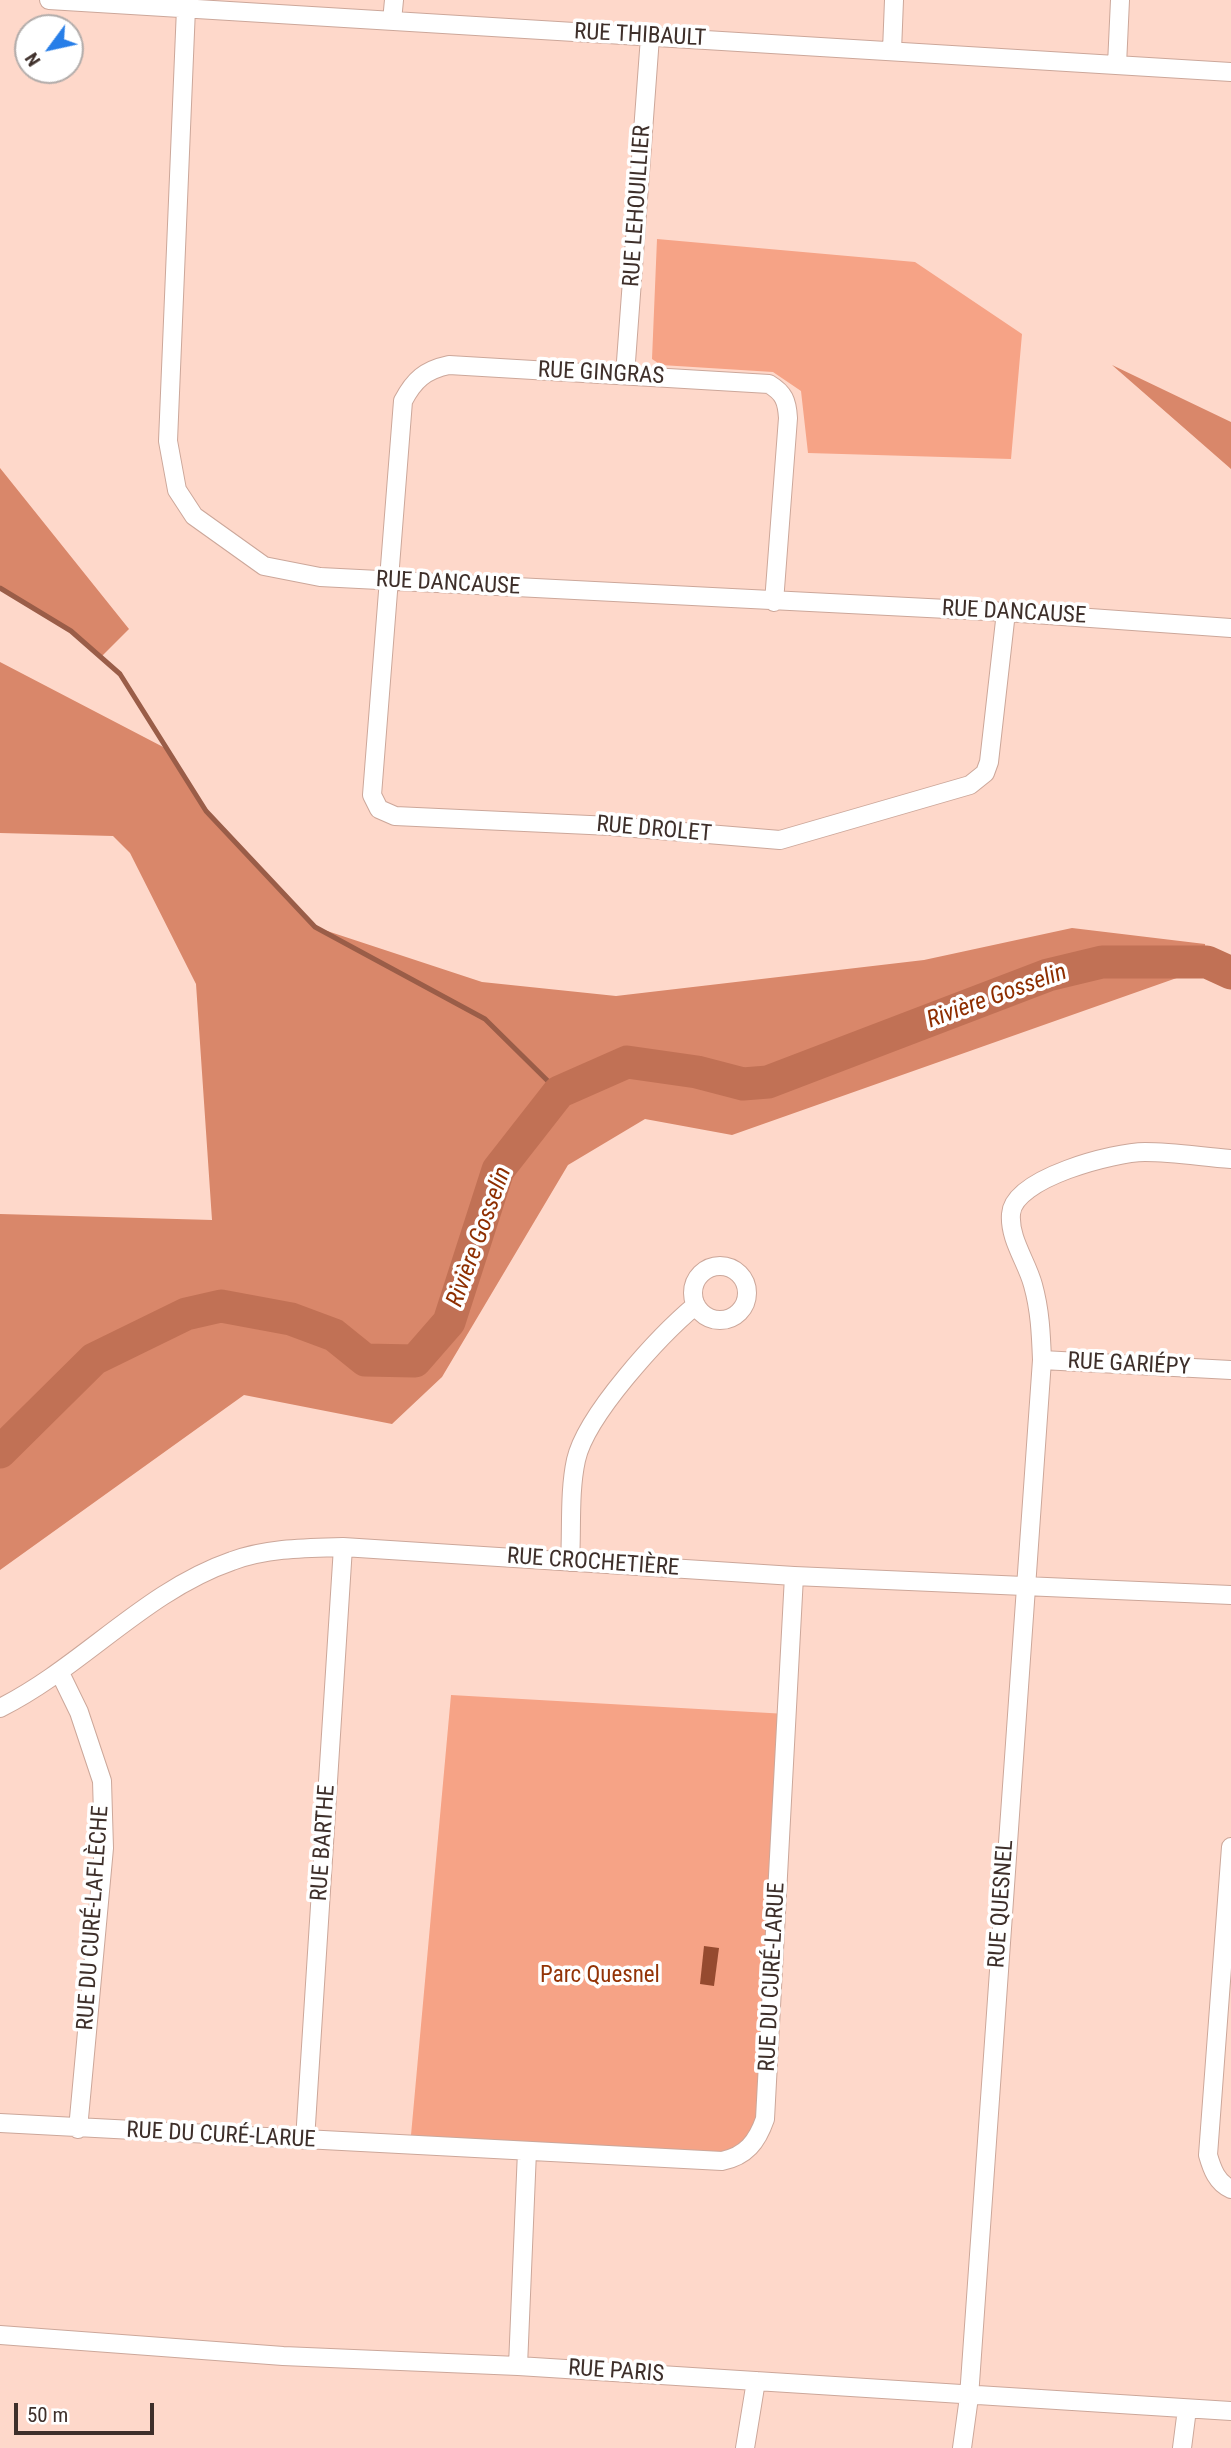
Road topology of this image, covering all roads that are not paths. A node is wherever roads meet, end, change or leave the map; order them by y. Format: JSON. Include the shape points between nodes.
{"nodes":[{"id":1,"x":49,"y":0,"type":"edge"},
{"id":2,"x":394,"y":0,"type":"edge"},
{"id":3,"x":894,"y":0,"type":"edge"},
{"id":4,"x":1120,"y":0,"type":"edge"},
{"id":5,"x":180,"y":5,"type":"edge"},
{"id":6,"x":392,"y":21,"type":"junction"},
{"id":7,"x":650,"y":37,"type":"junction"},
{"id":8,"x":892,"y":51,"type":"junction"},
{"id":9,"x":1117,"y":65,"type":"junction"},
{"id":10,"x":1231,"y":72,"type":"edge"},
{"id":11,"x":625,"y":374,"type":"junction"},
{"id":12,"x":388,"y":581,"type":"junction"},
{"id":13,"x":774,"y":602,"type":"junction"},
{"id":14,"x":1006,"y":612,"type":"junction"},
{"id":15,"x":1231,"y":628,"type":"edge"},
{"id":16,"x":1231,"y":1159,"type":"edge"},
{"id":17,"x":696,"y":1306,"type":"dead end"},
{"id":18,"x":1042,"y":1360,"type":"junction"},
{"id":19,"x":1231,"y":1370,"type":"edge"},
{"id":20,"x":343,"y":1547,"type":"junction"},
{"id":21,"x":570,"y":1562,"type":"junction"},
{"id":22,"x":794,"y":1576,"type":"junction"},
{"id":23,"x":1024,"y":1588,"type":"junction"},
{"id":24,"x":1231,"y":1595,"type":"edge"},
{"id":25,"x":60,"y":1673,"type":"junction"},
{"id":26,"x":0,"y":1708,"type":"edge"},
{"id":27,"x":1231,"y":1847,"type":"edge"},
{"id":28,"x":0,"y":2123,"type":"edge"},
{"id":29,"x":78,"y":2129,"type":"junction"},
{"id":30,"x":305,"y":2140,"type":"junction"},
{"id":31,"x":527,"y":2151,"type":"junction"},
{"id":32,"x":1231,"y":2189,"type":"edge"},
{"id":33,"x":0,"y":2335,"type":"edge"},
{"id":34,"x":518,"y":2366,"type":"junction"},
{"id":35,"x":756,"y":2381,"type":"junction"},
{"id":36,"x":969,"y":2397,"type":"junction"},
{"id":37,"x":1187,"y":2409,"type":"junction"},
{"id":38,"x":1231,"y":2411,"type":"edge"},
{"id":39,"x":745,"y":2448,"type":"edge"},
{"id":40,"x":962,"y":2448,"type":"edge"},
{"id":41,"x":1182,"y":2448,"type":"edge"}],
"edges":[{"from":1,"to":5,"type":"street","name":"RUE THIBAULT"},
{"from":2,"to":6,"type":"street"},
{"from":3,"to":8,"type":"street"},
{"from":4,"to":9,"type":"street"},
{"from":5,"to":6,"type":"street","name":"RUE THIBAULT"},
{"from":5,"to":12,"type":"street","name":"RUE DANCAUSE","via":[[168,441],[177,490],[194,516],[264,566],[320,577]]},
{"from":6,"to":7,"type":"street","name":"RUE THIBAULT"},
{"from":7,"to":8,"type":"street","name":"RUE THIBAULT"},
{"from":7,"to":11,"type":"street","name":"RUE LEHOUILLIER"},
{"from":8,"to":9,"type":"street","name":"RUE THIBAULT"},
{"from":9,"to":10,"type":"street","name":"RUE THIBAULT"},
{"from":11,"to":12,"type":"street","name":"RUE GINGRAS","via":[[449,365],[431,369],[413,383],[403,401]]},
{"from":11,"to":13,"type":"street","name":"RUE GINGRAS","via":[[769,384],[781,391],[788,418]]},
{"from":12,"to":13,"type":"street","name":"RUE DANCAUSE"},
{"from":12,"to":14,"type":"street","name":"RUE DROLET","via":[[372,794],[379,809],[395,816],[611,825],[780,840],[977,781],[989,762]]},
{"from":13,"to":14,"type":"street","name":"RUE DANCAUSE"},
{"from":14,"to":15,"type":"street","name":"RUE DANCAUSE"},
{"from":16,"to":18,"type":"street","name":"RUE GARIÉPY","via":[[1119,1154],[1037,1182],[1020,1195],[1011,1212],[1014,1237],[1041,1319]]},
{"from":17,"to":21,"type":"street","via":[[598,1412],[581,1442],[575,1462]]},
{"from":18,"to":19,"type":"street","name":"RUE GARIÉPY"},
{"from":18,"to":23,"type":"street","name":"RUE QUESNEL"},
{"from":20,"to":21,"type":"street","name":"RUE CROCHETIÈRE"},
{"from":20,"to":25,"type":"street","name":"RUE CROCHETIÈRE","via":[[269,1552],[233,1560],[154,1603]]},
{"from":20,"to":30,"type":"street","name":"RUE BARTHE"},
{"from":21,"to":22,"type":"street","name":"RUE CROCHETIÈRE"},
{"from":22,"to":23,"type":"street","name":"RUE CROCHETIÈRE"},
{"from":22,"to":31,"type":"street","name":"RUE DU CURÉ-LARUE","via":[[765,2119],[758,2139],[739,2157],[722,2161]]},
{"from":23,"to":24,"type":"street","name":"RUE CROCHETIÈRE"},
{"from":23,"to":36,"type":"street","name":"RUE QUESNEL"},
{"from":25,"to":26,"type":"street","name":"RUE CROCHETIÈRE"},
{"from":25,"to":29,"type":"street","name":"RUE DU CURÉ-LAFLÈCHE","via":[[79,1712],[102,1781],[104,1848]]},
{"from":27,"to":32,"type":"street","via":[[1208,2155],[1212,2169]]},
{"from":28,"to":29,"type":"street","name":"RUE DU CURÉ-LARUE"},
{"from":29,"to":30,"type":"street","name":"RUE DU CURÉ-LARUE"},
{"from":30,"to":31,"type":"street","name":"RUE DU CURÉ-LARUE"},
{"from":31,"to":34,"type":"street"},
{"from":33,"to":34,"type":"street","name":"RUE PARIS","via":[[283,2356]]},
{"from":34,"to":35,"type":"street","name":"RUE PARIS"},
{"from":35,"to":36,"type":"street","name":"RUE PARIS"},
{"from":35,"to":39,"type":"street"},
{"from":36,"to":37,"type":"street","name":"RUE PARIS"},
{"from":36,"to":40,"type":"street","name":"RUE QUESNEL"},
{"from":37,"to":38,"type":"street","name":"RUE PARIS"},
{"from":37,"to":41,"type":"street"}]}
